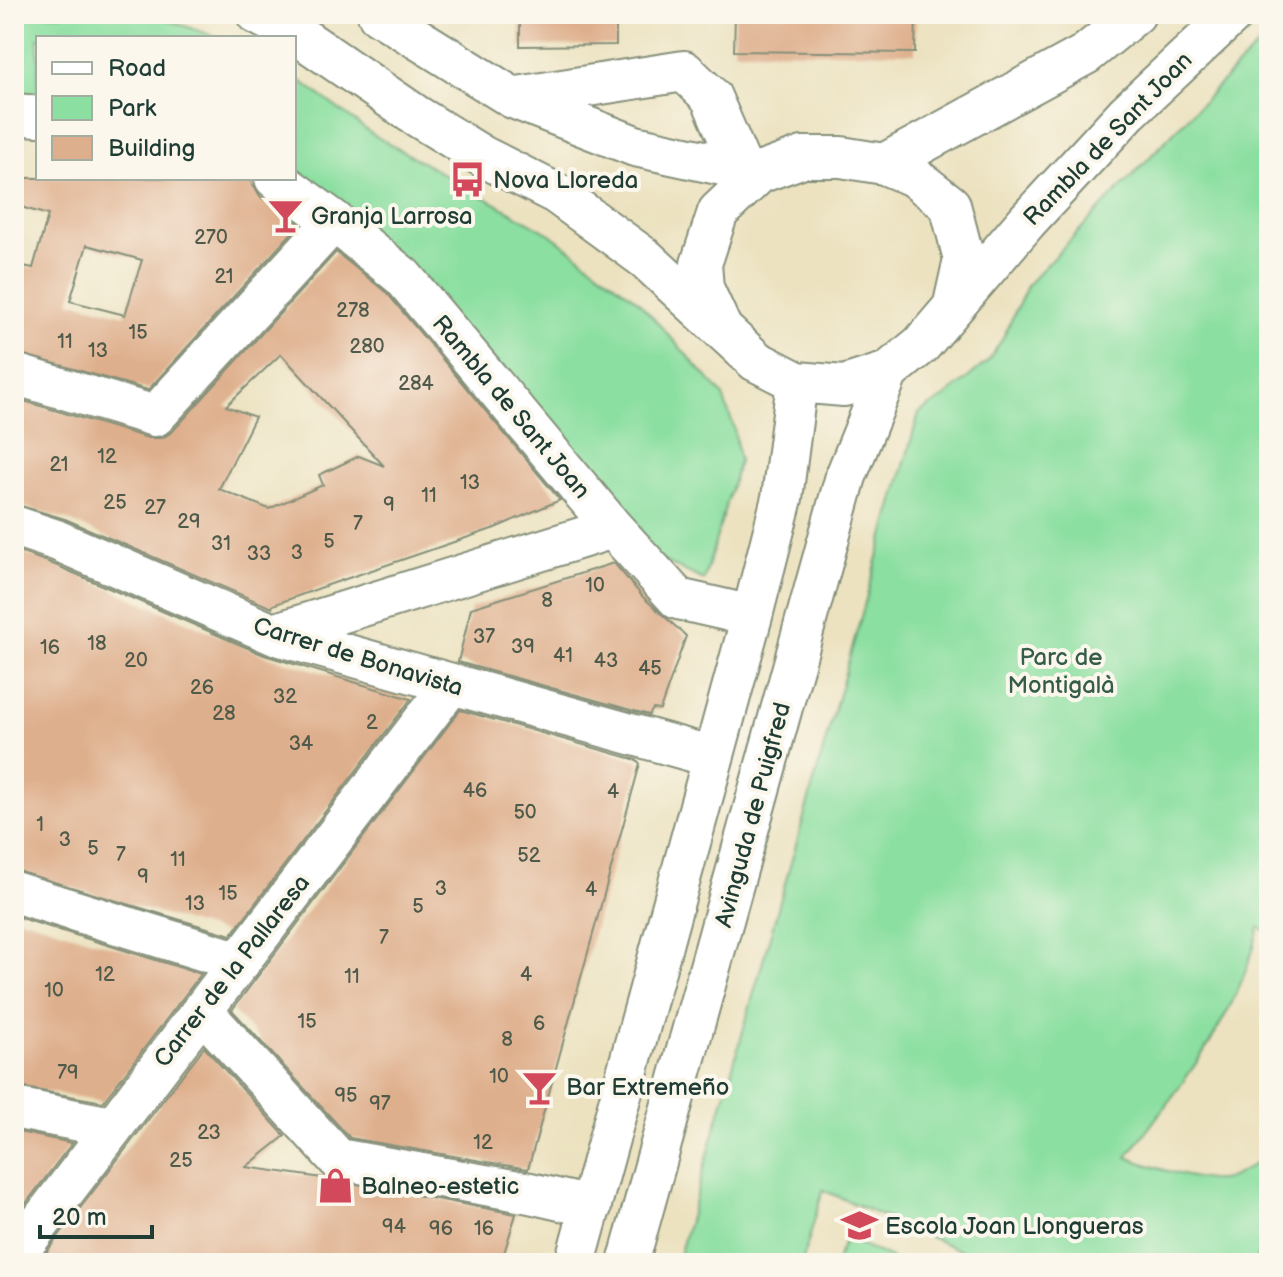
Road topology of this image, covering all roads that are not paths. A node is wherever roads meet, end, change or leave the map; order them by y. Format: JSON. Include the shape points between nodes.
{"nodes":[{"id":1,"x":257,"y":14,"type":"edge"},
{"id":2,"x":378,"y":14,"type":"edge"},
{"id":3,"x":1135,"y":14,"type":"edge"},
{"id":4,"x":1233,"y":14,"type":"edge"},
{"id":5,"x":513,"y":98,"type":"junction"},
{"id":6,"x":14,"y":114,"type":"edge"},
{"id":7,"x":36,"y":116,"type":"edge"},
{"id":8,"x":884,"y":164,"type":"junction"},
{"id":9,"x":750,"y":171,"type":"junction"},
{"id":10,"x":278,"y":180,"type":"edge"},
{"id":11,"x":334,"y":221,"type":"junction"},
{"id":12,"x":954,"y":304,"type":"junction"},
{"id":13,"x":723,"y":332,"type":"junction"},
{"id":14,"x":888,"y":372,"type":"junction"},
{"id":15,"x":14,"y":374,"type":"edge"},
{"id":16,"x":797,"y":382,"type":"junction"},
{"id":17,"x":14,"y":526,"type":"edge"},
{"id":18,"x":613,"y":528,"type":"junction"},
{"id":19,"x":752,"y":616,"type":"junction"},
{"id":20,"x":273,"y":634,"type":"junction"},
{"id":21,"x":450,"y":686,"type":"junction"},
{"id":22,"x":713,"y":757,"type":"junction"},
{"id":23,"x":14,"y":892,"type":"edge"},
{"id":24,"x":240,"y":962,"type":"junction"},
{"id":25,"x":202,"y":1011,"type":"junction"},
{"id":26,"x":14,"y":1108,"type":"edge"},
{"id":27,"x":111,"y":1127,"type":"junction"},
{"id":28,"x":591,"y":1207,"type":"junction"},
{"id":29,"x":14,"y":1257,"type":"edge"},
{"id":30,"x":575,"y":1263,"type":"edge"},
{"id":31,"x":628,"y":1263,"type":"edge"}],
"edges":[{"from":1,"to":13,"type":"street","name":"Rambla de Sant Joan","via":[[298,35],[482,156],[557,194],[646,259]]},
{"from":2,"to":5,"type":"street"},
{"from":3,"to":8,"type":"street","via":[[1086,54]]},
{"from":4,"to":12,"type":"street","name":"Rambla de Sant Joan","via":[[1127,113]]},
{"from":5,"to":9,"type":"street","via":[[635,146]]},
{"from":5,"to":9,"type":"street","via":[[684,71],[711,97]]},
{"from":6,"to":7,"type":"street"},
{"from":8,"to":9,"type":"street","name":"Rambla de Sant Joan","via":[[803,157]]},
{"from":8,"to":12,"type":"street","name":"Rambla de Sant Joan","via":[[913,176],[950,205],[964,259]]},
{"from":9,"to":13,"type":"street","name":"Rambla de Sant Joan","via":[[718,212],[701,264],[703,288]]},
{"from":10,"to":11,"type":"street","name":"Rambla de Sant Joan"},
{"from":11,"to":15,"type":"street","via":[[155,416]]},
{"from":11,"to":18,"type":"street","name":"Rambla de Sant Joan","via":[[403,277]]},
{"from":12,"to":14,"type":"street","name":"Rambla de Sant Joan","via":[[921,345]]},
{"from":13,"to":16,"type":"street","name":"Rambla de Sant Joan","via":[[756,361]]},
{"from":14,"to":16,"type":"street","name":"Rambla de Sant Joan","via":[[844,386]]},
{"from":14,"to":31,"type":"street","name":"Avinguda de Puigfred","via":[[846,476]]},
{"from":16,"to":19,"type":"street","via":[[782,498]]},
{"from":17,"to":20,"type":"street","name":"Carrer de Bonavista"},
{"from":18,"to":19,"type":"street","name":"Rambla de Sant Joan","via":[[678,599]]},
{"from":18,"to":20,"type":"street"},
{"from":19,"to":22,"type":"street"},
{"from":20,"to":21,"type":"street","name":"Carrer de Bonavista"},
{"from":21,"to":22,"type":"street","name":"Carrer de Bonavista"},
{"from":21,"to":24,"type":"street","name":"Carrer de la Pallaresa"},
{"from":22,"to":28,"type":"street"},
{"from":23,"to":24,"type":"street"},
{"from":24,"to":25,"type":"street","name":"Carrer de la Pallaresa"},
{"from":25,"to":27,"type":"street","name":"Carrer de la Pallaresa"},
{"from":25,"to":28,"type":"street","via":[[338,1159]]},
{"from":26,"to":27,"type":"street"},
{"from":27,"to":29,"type":"street","name":"Carrer de la Pallaresa"},
{"from":28,"to":30,"type":"street"}]}
